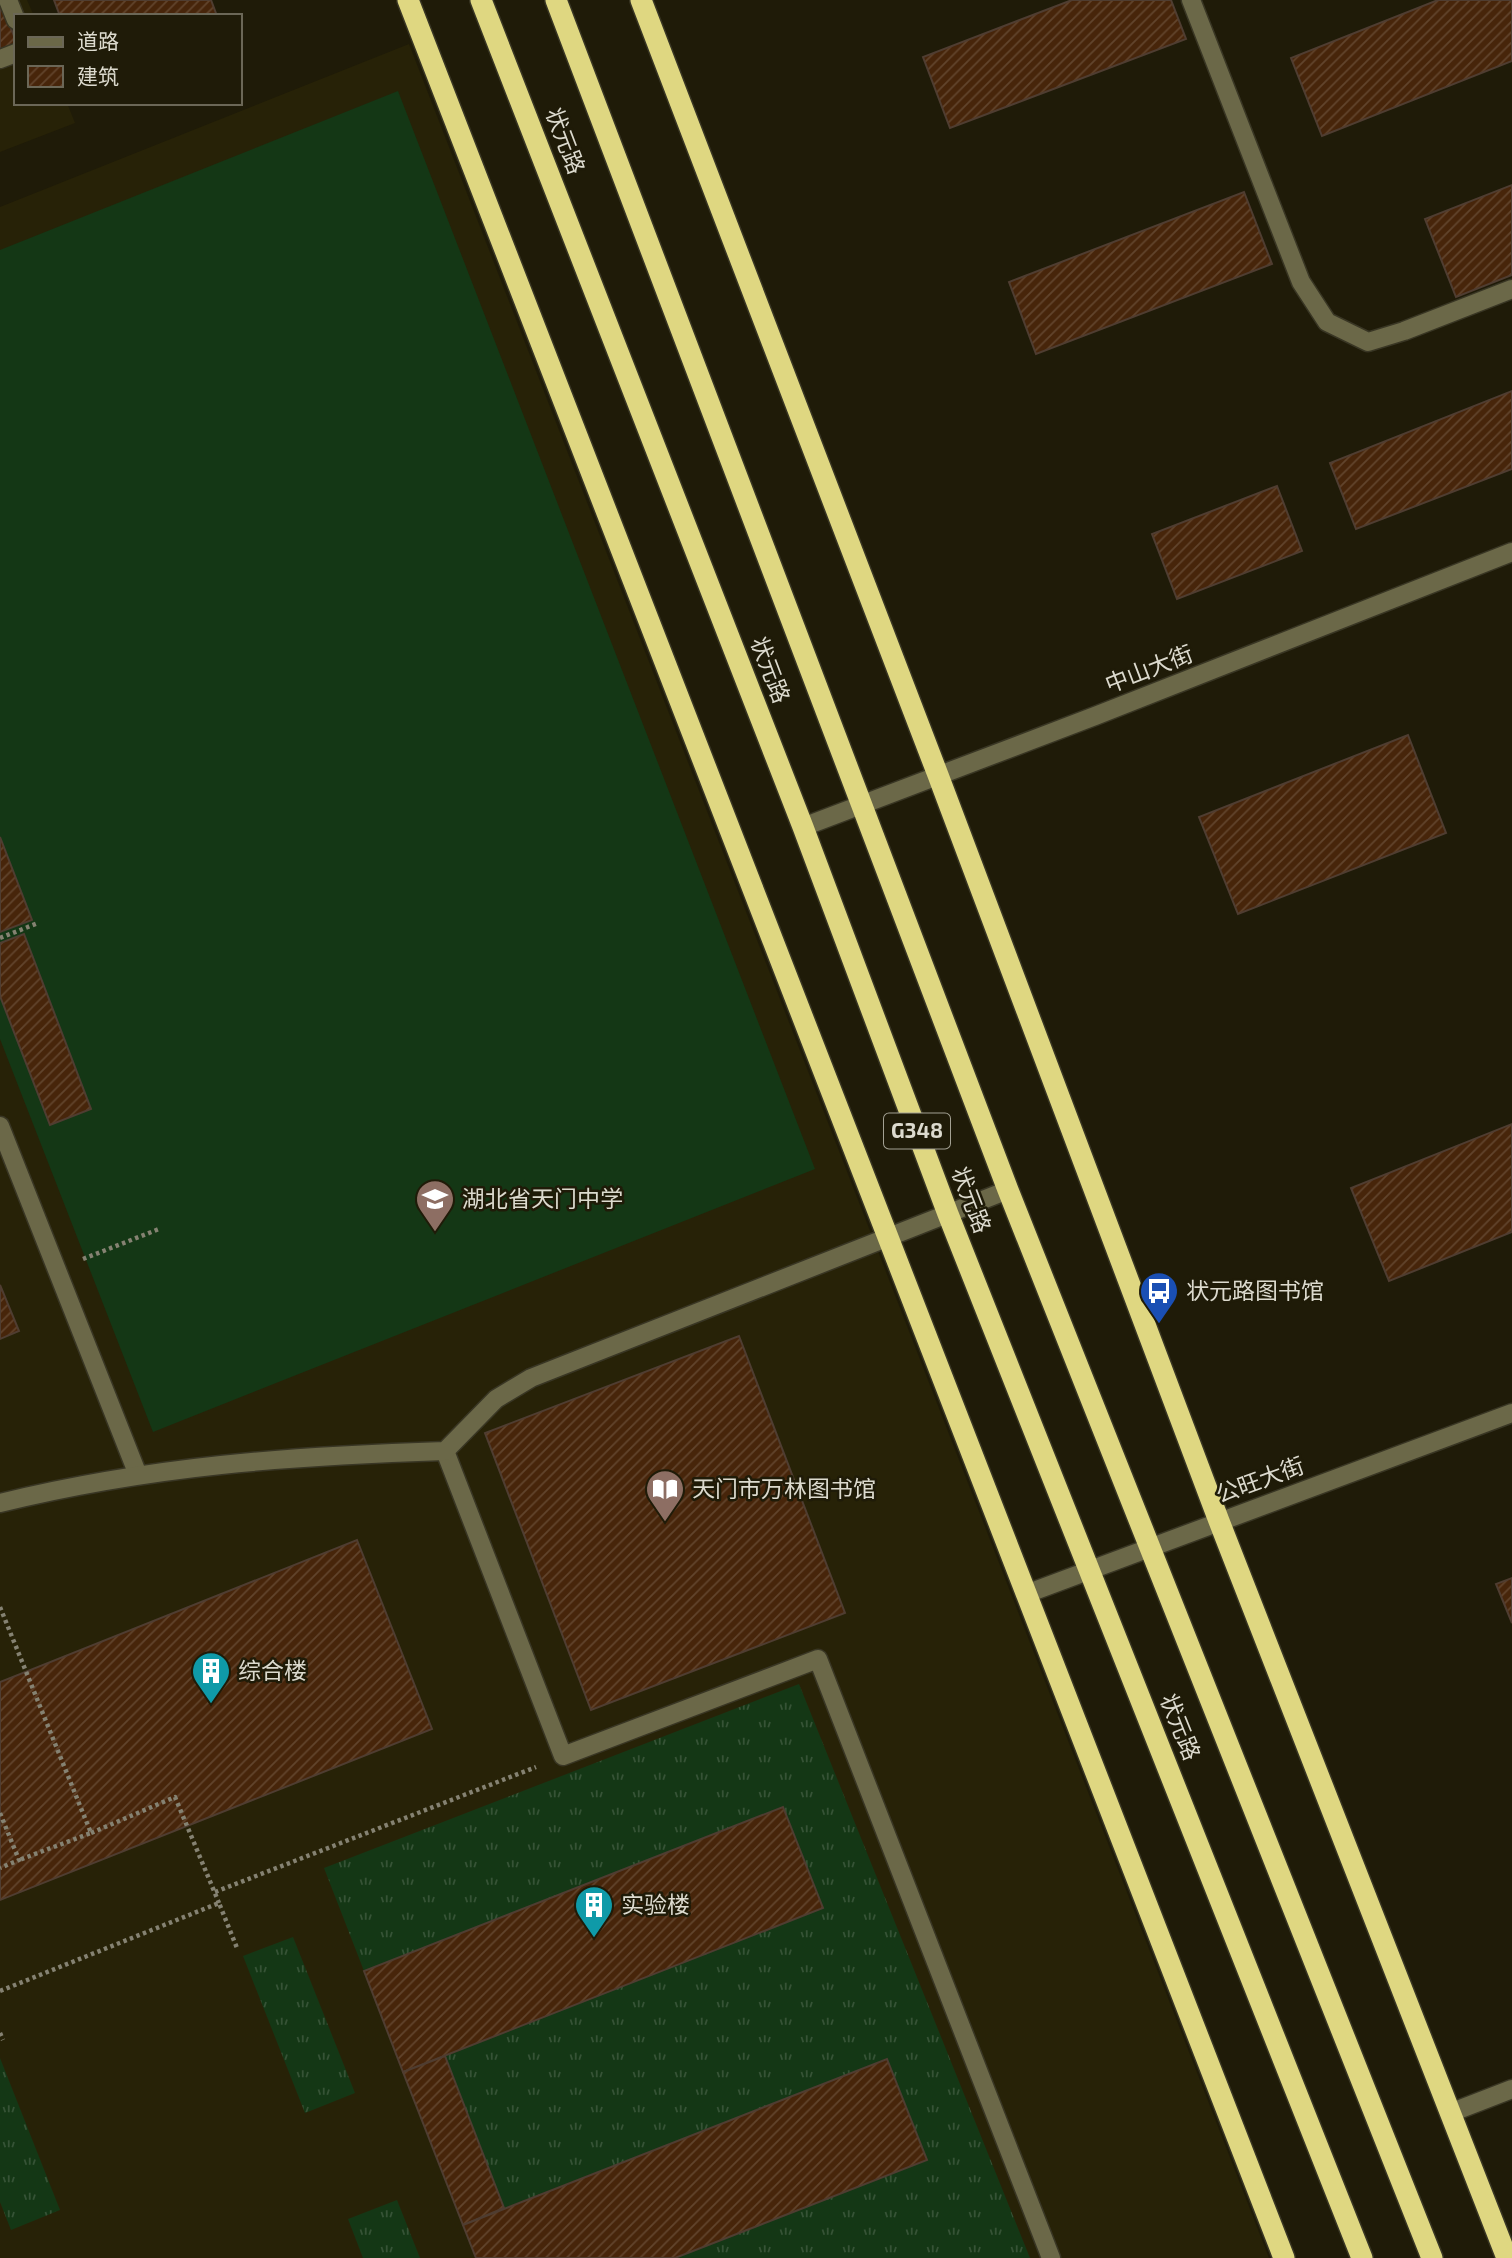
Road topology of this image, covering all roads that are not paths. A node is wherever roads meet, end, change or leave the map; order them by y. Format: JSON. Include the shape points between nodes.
{"nodes":[{"id":1,"x":408,"y":0,"type":"edge"},
{"id":2,"x":481,"y":0,"type":"edge"},
{"id":3,"x":556,"y":0,"type":"edge"},
{"id":4,"x":641,"y":0,"type":"edge"},
{"id":5,"x":1191,"y":0,"type":"edge"},
{"id":6,"x":1512,"y":289,"type":"edge"},
{"id":7,"x":1512,"y":552,"type":"edge"},
{"id":8,"x":938,"y":775,"type":"junction"},
{"id":9,"x":863,"y":804,"type":"junction"},
{"id":10,"x":803,"y":827,"type":"junction"},
{"id":11,"x":0,"y":1126,"type":"edge"},
{"id":12,"x":1008,"y":1190,"type":"junction"},
{"id":13,"x":948,"y":1214,"type":"junction"},
{"id":14,"x":888,"y":1238,"type":"junction"},
{"id":15,"x":1512,"y":1413,"type":"edge"},
{"id":16,"x":445,"y":1451,"type":"junction"},
{"id":17,"x":138,"y":1475,"type":"junction"},
{"id":18,"x":0,"y":1503,"type":"edge"},
{"id":19,"x":1219,"y":1521,"type":"junction"},
{"id":20,"x":1149,"y":1547,"type":"junction"},
{"id":21,"x":1089,"y":1569,"type":"junction"},
{"id":22,"x":1026,"y":1594,"type":"junction"},
{"id":23,"x":1512,"y":2089,"type":"edge"},
{"id":24,"x":1450,"y":2113,"type":"junction"},
{"id":25,"x":1051,"y":2258,"type":"edge"},
{"id":26,"x":1284,"y":2258,"type":"edge"},
{"id":27,"x":1362,"y":2258,"type":"edge"},
{"id":28,"x":1432,"y":2258,"type":"edge"},
{"id":29,"x":1507,"y":2258,"type":"edge"}],
"edges":[{"from":1,"to":14,"type":"highway"},
{"from":2,"to":10,"type":"highway","name":"状元路","number":"G348"},
{"from":3,"to":9,"type":"highway","name":"状元路","number":"G348"},
{"from":4,"to":8,"type":"highway"},
{"from":5,"to":6,"type":"street","via":[[1301,282],[1327,322],[1367,341]]},
{"from":7,"to":8,"type":"street","name":"中山大街"},
{"from":8,"to":9,"type":"street","name":"中山大街"},
{"from":8,"to":19,"type":"highway"},
{"from":9,"to":10,"type":"street","name":"中山大街"},
{"from":9,"to":12,"type":"highway","name":"状元路","number":"G348"},
{"from":10,"to":13,"type":"highway","name":"状元路","number":"G348"},
{"from":11,"to":17,"type":"street"},
{"from":12,"to":13,"type":"street"},
{"from":12,"to":20,"type":"highway","name":"状元路","number":"G348"},
{"from":13,"to":14,"type":"street"},
{"from":13,"to":21,"type":"highway","name":"状元路","number":"G348"},
{"from":14,"to":16,"type":"street","via":[[531,1378],[496,1399]]},
{"from":14,"to":22,"type":"highway"},
{"from":15,"to":19,"type":"street","name":"公旺大街"},
{"from":16,"to":17,"type":"street","via":[[238,1461]]},
{"from":16,"to":25,"type":"street","via":[[563,1756],[818,1659]]},
{"from":17,"to":18,"type":"street"},
{"from":19,"to":20,"type":"street","name":"公旺大街"},
{"from":19,"to":24,"type":"highway"},
{"from":20,"to":21,"type":"street","name":"公旺大街"},
{"from":20,"to":28,"type":"highway","name":"状元路","number":"G348"},
{"from":21,"to":22,"type":"street","name":"公旺大街"},
{"from":21,"to":27,"type":"highway","name":"状元路","number":"G348"},
{"from":22,"to":26,"type":"highway"},
{"from":23,"to":24,"type":"street"},
{"from":24,"to":29,"type":"highway"}]}
